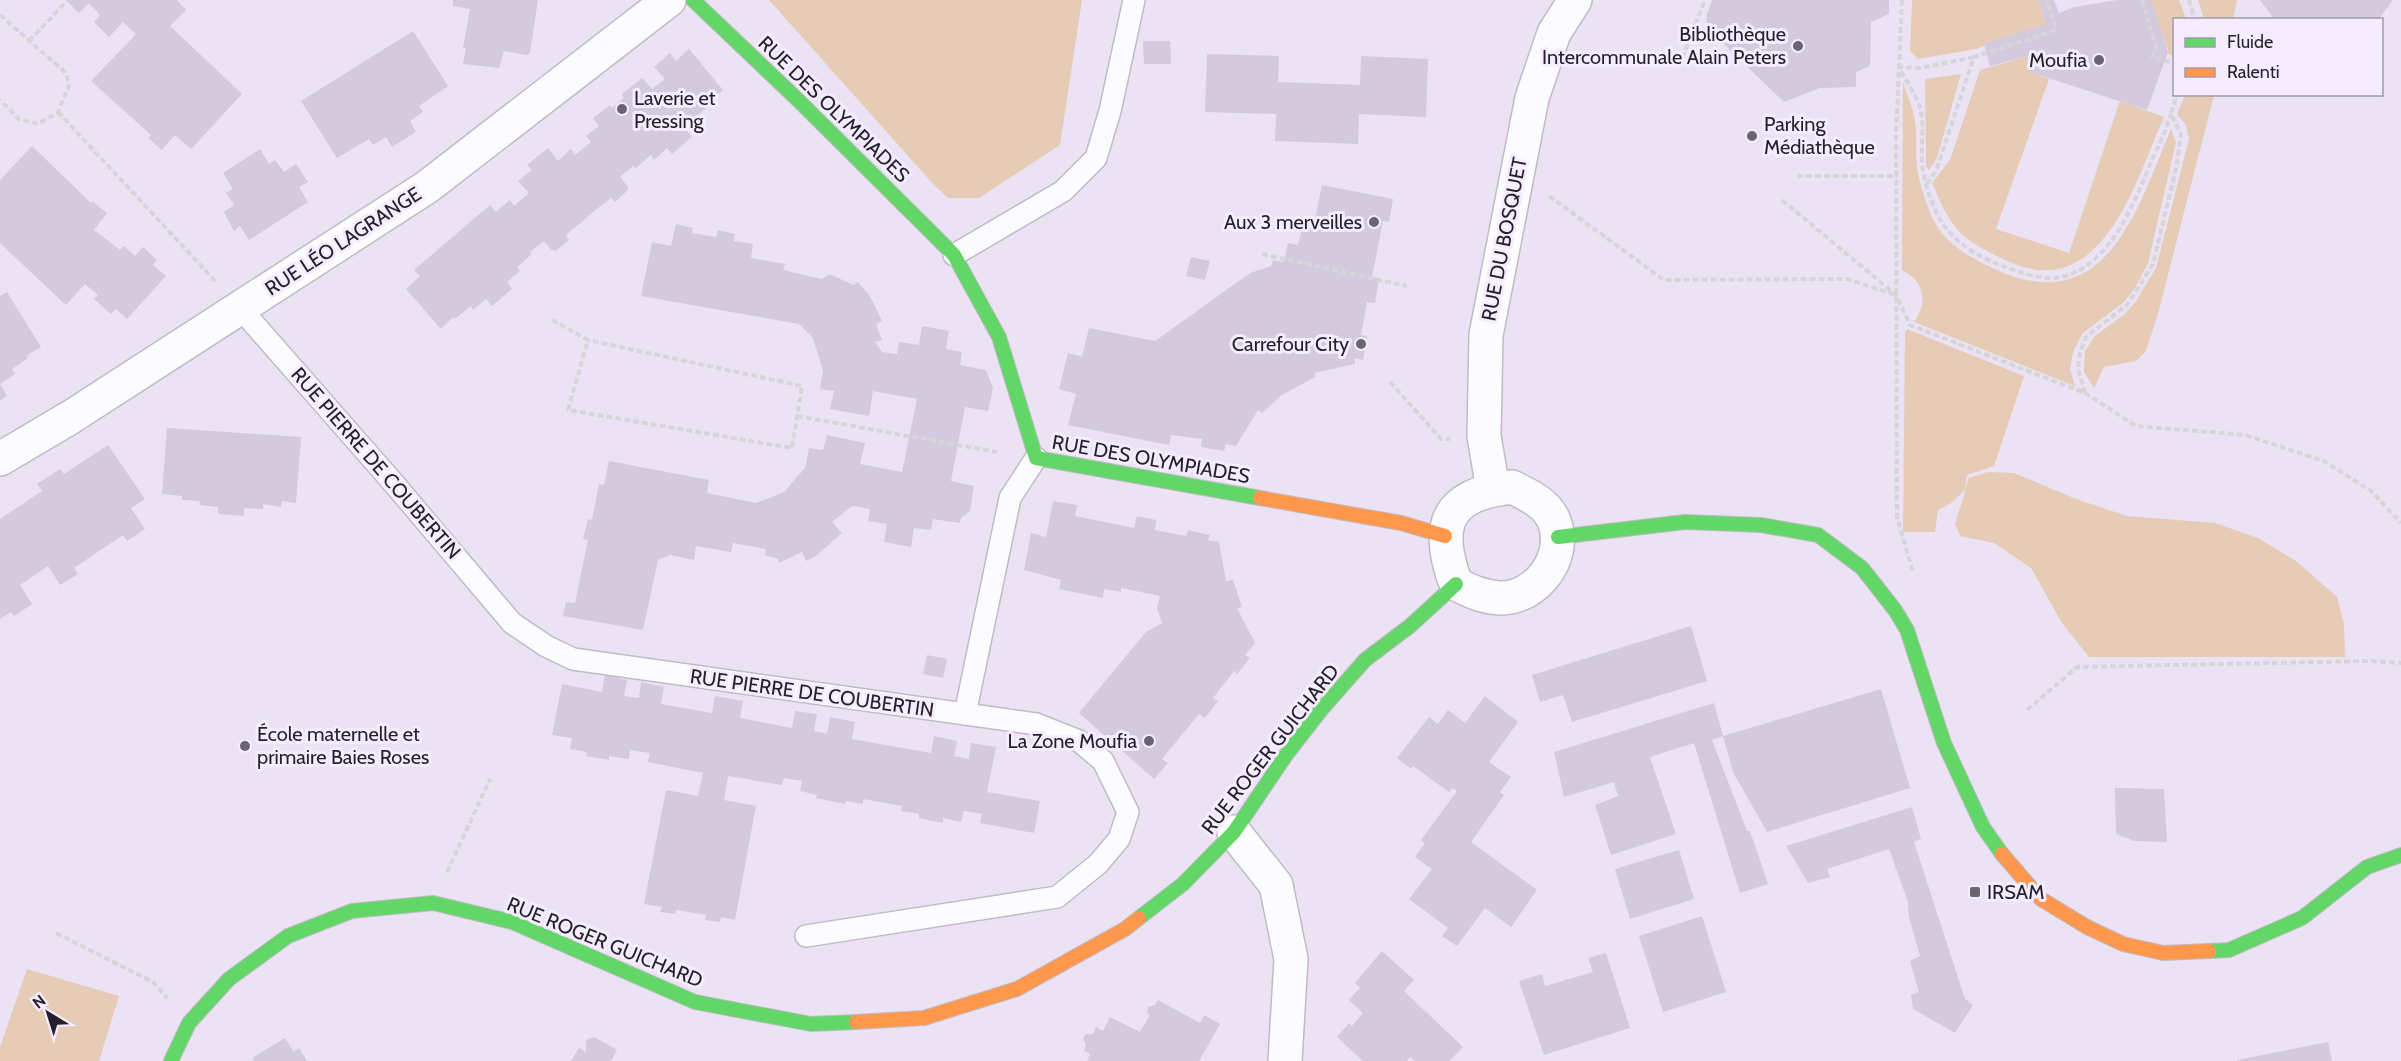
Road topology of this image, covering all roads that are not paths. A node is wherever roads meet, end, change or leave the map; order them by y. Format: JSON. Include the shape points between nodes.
{"nodes":[{"id":1,"x":669,"y":0,"type":"edge"},
{"id":2,"x":693,"y":0,"type":"edge"},
{"id":3,"x":1134,"y":0,"type":"edge"},
{"id":4,"x":1575,"y":0,"type":"edge"},
{"id":5,"x":954,"y":255,"type":"junction"},
{"id":6,"x":240,"y":308,"type":"junction"},
{"id":7,"x":0,"y":459,"type":"edge"},
{"id":8,"x":1036,"y":459,"type":"junction"},
{"id":9,"x":1492,"y":489,"type":"junction"},
{"id":10,"x":1445,"y":536,"type":"junction"},
{"id":11,"x":1558,"y":537,"type":"junction"},
{"id":12,"x":1456,"y":584,"type":"junction"},
{"id":13,"x":965,"y":714,"type":"junction"},
{"id":14,"x":1234,"y":832,"type":"junction"},
{"id":15,"x":2401,"y":855,"type":"edge"},
{"id":16,"x":806,"y":936,"type":"dead end"},
{"id":17,"x":171,"y":1061,"type":"edge"},
{"id":18,"x":1285,"y":1061,"type":"edge"}],
"edges":[{"from":1,"to":6,"type":"street","name":"RUE LÉO LAGRANGE","via":[[427,187]]},
{"from":2,"to":5,"type":"street","name":"RUE DES OLYMPIADES"},
{"from":3,"to":5,"type":"lane","via":[[1096,158],[1063,190]]},
{"from":4,"to":9,"type":"street","name":"RUE DU BOSQUET","via":[[1554,33],[1532,98],[1486,335],[1484,436]]},
{"from":5,"to":8,"type":"street","name":"RUE DES OLYMPIADES","via":[[999,337]]},
{"from":6,"to":7,"type":"street","name":"RUE LÉO LAGRANGE"},
{"from":6,"to":13,"type":"lane","name":"RUE PIERRE DE COUBERTIN","via":[[512,623],[546,646],[573,659]]},
{"from":8,"to":10,"type":"street","name":"RUE DES OLYMPIADES","via":[[1401,523]]},
{"from":8,"to":13,"type":"lane","via":[[1010,498]]},
{"from":9,"to":10,"type":"street","via":[[1468,498],[1451,512]]},
{"from":9,"to":11,"type":"street","via":[[1512,487],[1542,505],[1553,520]]},
{"from":10,"to":12,"type":"street","via":[[1447,562]]},
{"from":11,"to":12,"type":"street","via":[[1556,557],[1549,571],[1519,595],[1482,597]]},
{"from":11,"to":15,"type":"street","via":[[1685,522],[1761,525],[1818,535],[1862,568],[1907,630],[1944,743],[1983,827],[2008,863],[2041,899],[2123,944],[2163,953],[2229,951],[2302,918],[2367,867]]},
{"from":12,"to":14,"type":"street","name":"RUE ROGER GUICHARD","via":[[1365,660],[1286,755]]},
{"from":13,"to":16,"type":"lane","name":"RUE PIERRE DE COUBERTIN","via":[[1036,724],[1079,741],[1103,761],[1128,812],[1119,839],[1098,864],[1057,897]]},
{"from":14,"to":17,"type":"street","name":"RUE ROGER GUICHARD","via":[[1183,884],[1125,929],[1017,989],[924,1018],[811,1024],[695,1002],[513,922],[433,903],[352,911],[288,936],[229,978],[189,1023]]},
{"from":14,"to":18,"type":"street","via":[[1276,885],[1291,959]]}]}
